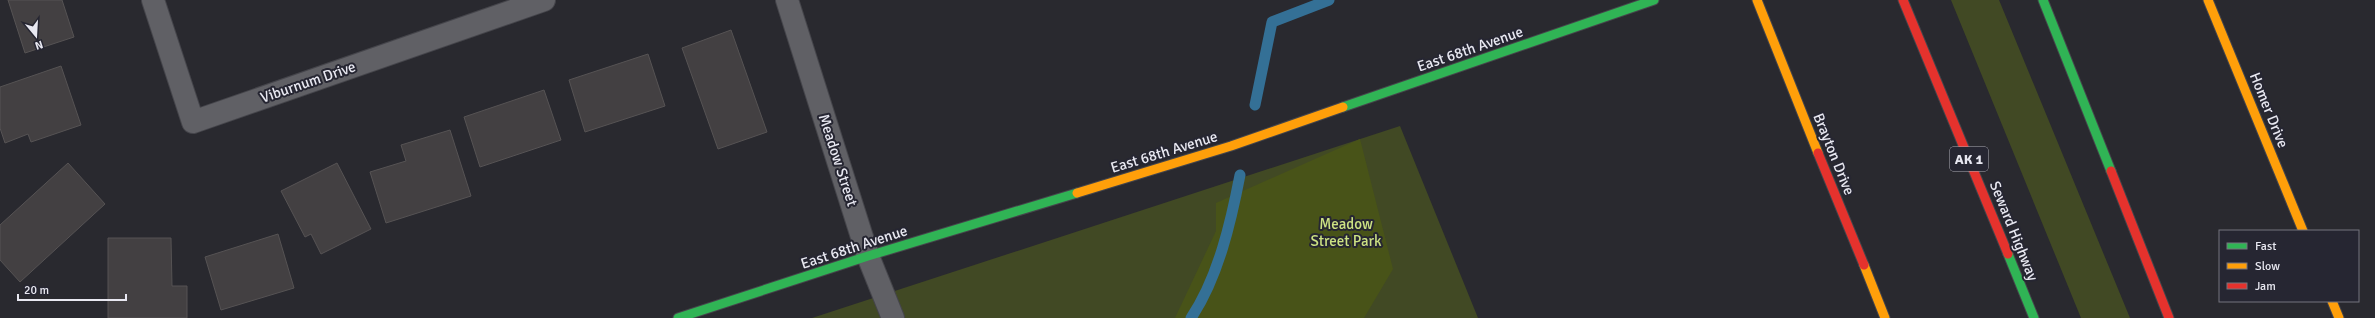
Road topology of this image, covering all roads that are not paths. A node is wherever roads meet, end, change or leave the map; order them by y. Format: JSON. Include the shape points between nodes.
{"nodes":[{"id":1,"x":153,"y":0,"type":"edge"},
{"id":2,"x":544,"y":0,"type":"edge"},
{"id":3,"x":787,"y":0,"type":"edge"},
{"id":4,"x":1654,"y":0,"type":"edge"},
{"id":5,"x":1757,"y":0,"type":"edge"},
{"id":6,"x":1903,"y":0,"type":"edge"},
{"id":7,"x":2043,"y":0,"type":"edge"},
{"id":8,"x":2208,"y":0,"type":"edge"},
{"id":9,"x":2303,"y":230,"type":"edge"},
{"id":10,"x":868,"y":256,"type":"junction"},
{"id":11,"x":2332,"y":302,"type":"edge"},
{"id":12,"x":678,"y":318,"type":"edge"},
{"id":13,"x":893,"y":318,"type":"edge"},
{"id":14,"x":1885,"y":318,"type":"edge"},
{"id":15,"x":2034,"y":318,"type":"edge"},
{"id":16,"x":2169,"y":318,"type":"edge"},
{"id":17,"x":2339,"y":318,"type":"edge"}],
"edges":[{"from":1,"to":2,"type":"street","name":"Viburnum Drive","via":[[193,122]]},
{"from":3,"to":10,"type":"street","name":"Meadow Street"},
{"from":4,"to":10,"type":"main road","name":"East 68th Avenue","via":[[1231,146]]},
{"from":5,"to":14,"type":"main road","name":"Brayton Drive"},
{"from":6,"to":15,"type":"main road","name":"Seward Highway","number":"AK 1"},
{"from":7,"to":16,"type":"main road"},
{"from":8,"to":9,"type":"main road","name":"Homer Drive"},
{"from":10,"to":12,"type":"main road","name":"East 68th Avenue"},
{"from":10,"to":13,"type":"street","name":"Meadow Street"},
{"from":11,"to":17,"type":"main road"}]}
